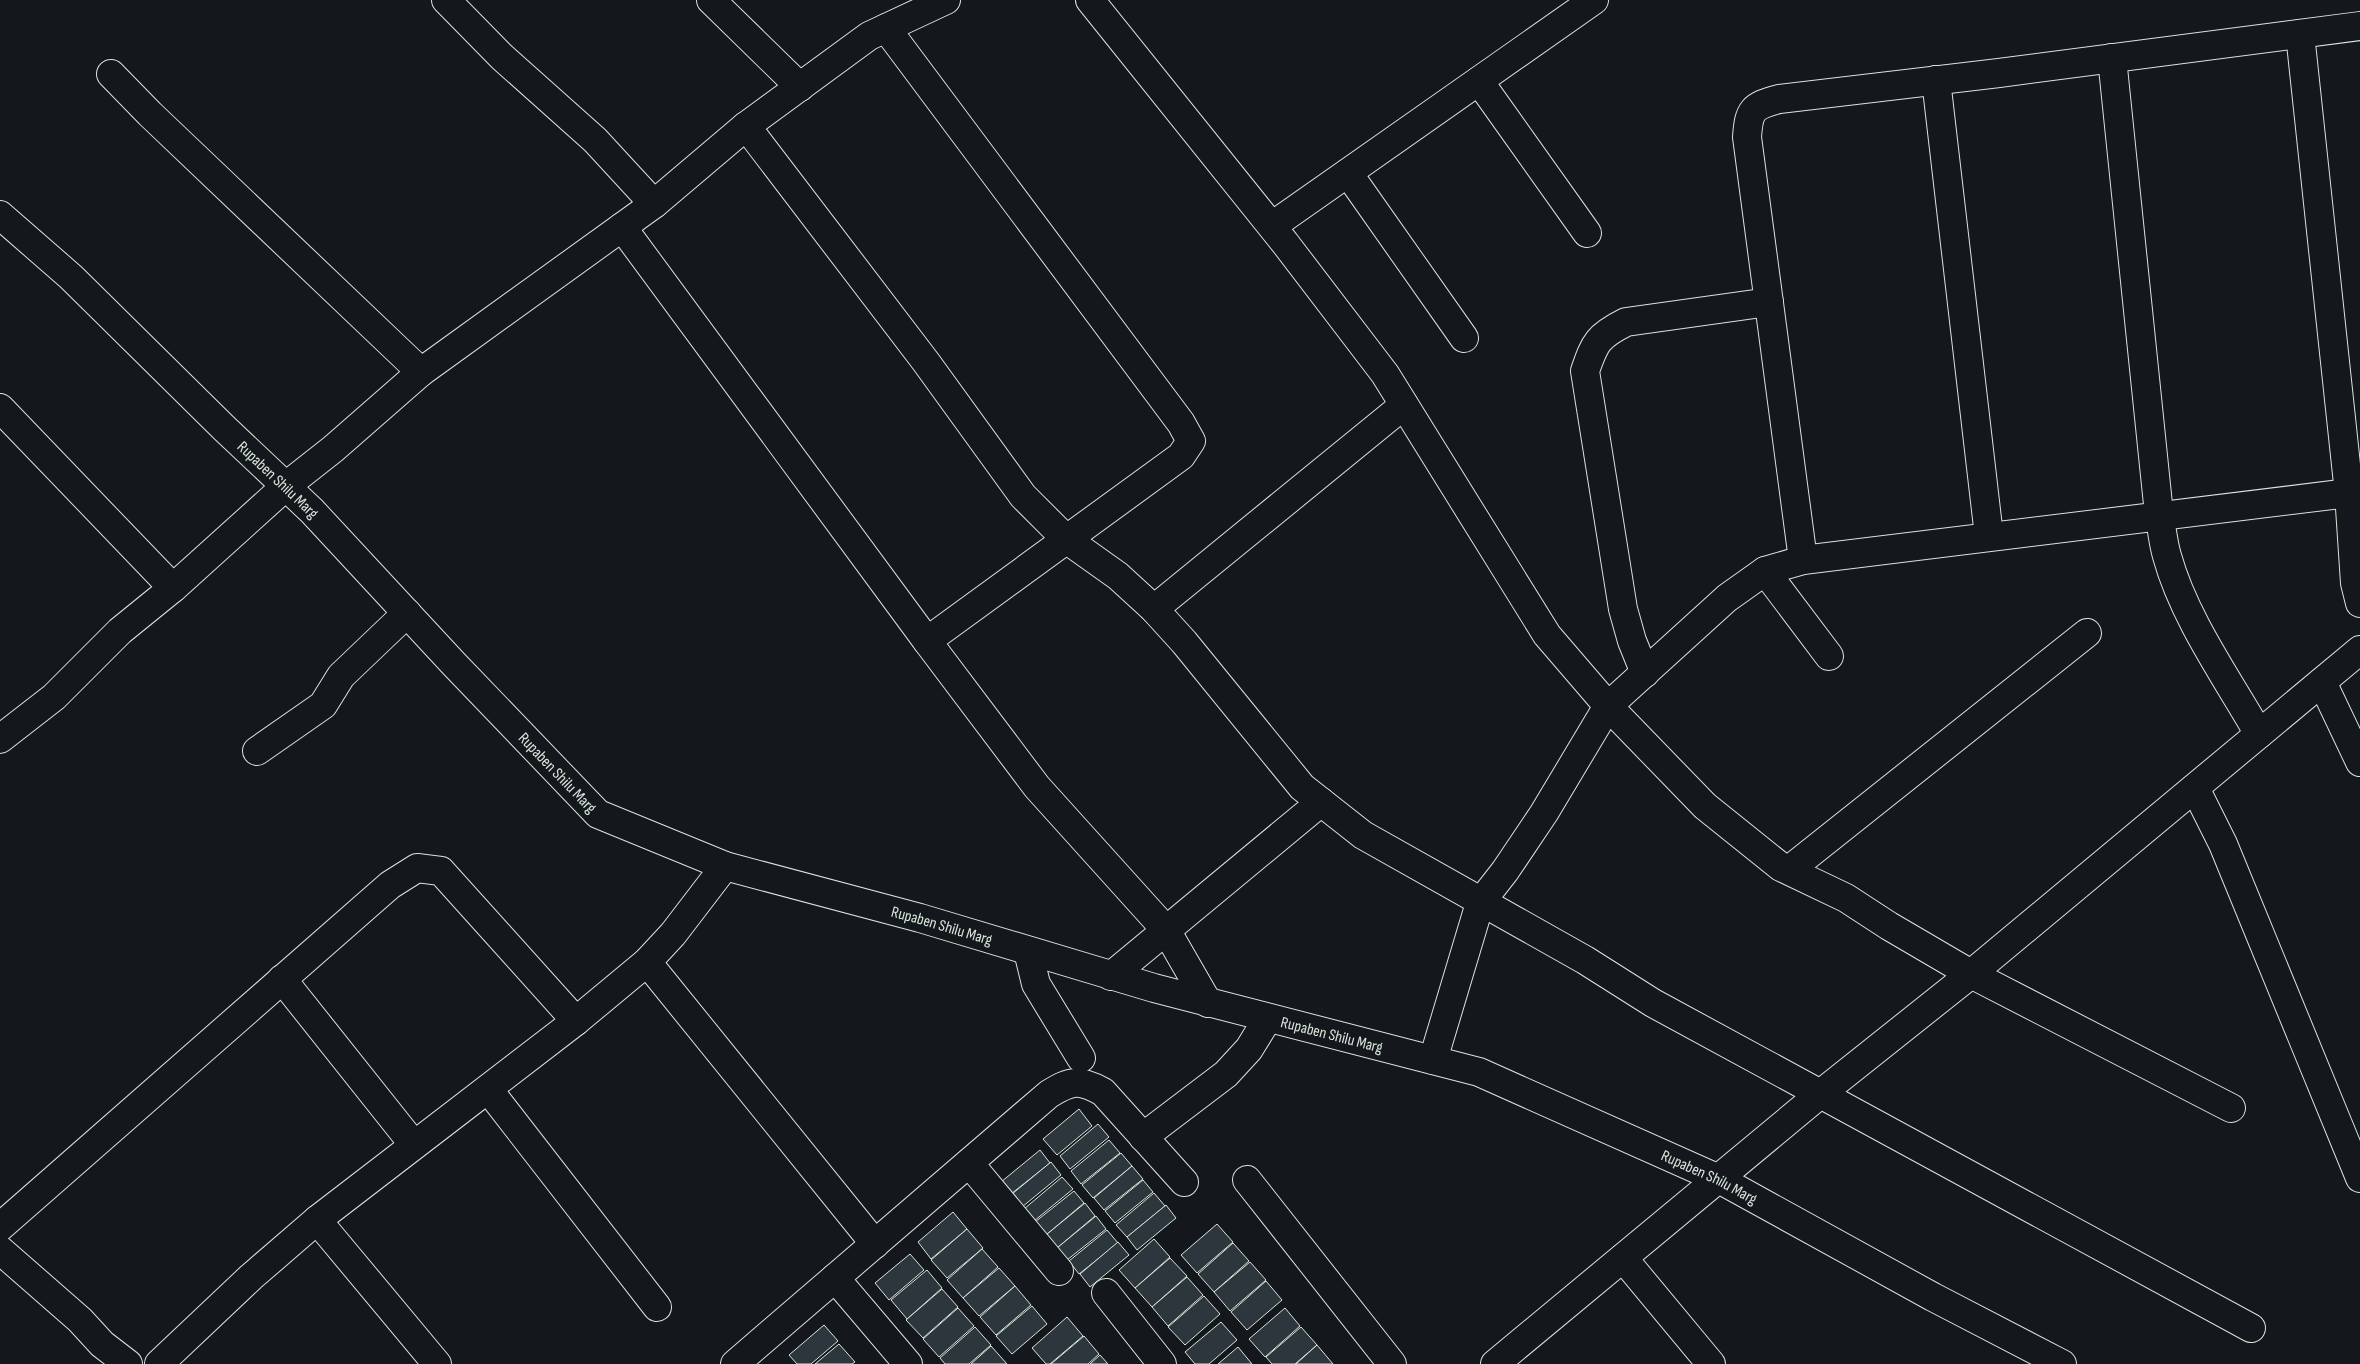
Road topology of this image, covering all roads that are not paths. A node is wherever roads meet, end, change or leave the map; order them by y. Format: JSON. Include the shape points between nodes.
{"nodes":[{"id":1,"x":446,"y":0,"type":"edge"},
{"id":2,"x":711,"y":0,"type":"edge"},
{"id":3,"x":1090,"y":0,"type":"edge"},
{"id":4,"x":1594,"y":0,"type":"edge"},
{"id":5,"x":937,"y":2,"type":"edge"},
{"id":6,"x":2360,"y":26,"type":"edge"},
{"id":7,"x":886,"y":28,"type":"junction"},
{"id":8,"x":2300,"y":34,"type":"junction"},
{"id":9,"x":2112,"y":58,"type":"junction"},
{"id":10,"x":111,"y":74,"type":"dead end"},
{"id":11,"x":1936,"y":80,"type":"junction"},
{"id":12,"x":1479,"y":81,"type":"junction"},
{"id":13,"x":800,"y":87,"type":"junction"},
{"id":14,"x":746,"y":126,"type":"junction"},
{"id":15,"x":1348,"y":173,"type":"junction"},
{"id":16,"x":654,"y":204,"type":"junction"},
{"id":17,"x":0,"y":215,"type":"edge"},
{"id":18,"x":1272,"y":226,"type":"junction"},
{"id":19,"x":622,"y":227,"type":"junction"},
{"id":20,"x":1587,"y":233,"type":"dead end"},
{"id":21,"x":1769,"y":302,"type":"junction"},
{"id":22,"x":1464,"y":338,"type":"dead end"},
{"id":23,"x":421,"y":372,"type":"junction"},
{"id":24,"x":1404,"y":405,"type":"junction"},
{"id":25,"x":1,"y":410,"type":"edge"},
{"id":26,"x":286,"y":486,"type":"junction"},
{"id":27,"x":2349,"y":492,"type":"junction"},
{"id":28,"x":2160,"y":514,"type":"junction"},
{"id":29,"x":1989,"y":536,"type":"junction"},
{"id":30,"x":1066,"y":540,"type":"junction"},
{"id":31,"x":1803,"y":560,"type":"junction"},
{"id":32,"x":1765,"y":571,"type":"junction"},
{"id":33,"x":173,"y":588,"type":"junction"},
{"id":34,"x":2360,"y":603,"type":"edge"},
{"id":35,"x":1154,"y":609,"type":"junction"},
{"id":36,"x":407,"y":613,"type":"junction"},
{"id":37,"x":2087,"y":632,"type":"dead end"},
{"id":38,"x":927,"y":641,"type":"junction"},
{"id":39,"x":2360,"y":650,"type":"edge"},
{"id":40,"x":1829,"y":656,"type":"dead end"},
{"id":41,"x":1645,"y":673,"type":"junction"},
{"id":42,"x":2322,"y":682,"type":"junction"},
{"id":43,"x":1608,"y":706,"type":"junction"},
{"id":44,"x":2259,"y":734,"type":"junction"},
{"id":45,"x":0,"y":739,"type":"edge"},
{"id":46,"x":257,"y":751,"type":"dead end"},
{"id":47,"x":2360,"y":762,"type":"edge"},
{"id":48,"x":2195,"y":788,"type":"junction"},
{"id":49,"x":1320,"y":802,"type":"junction"},
{"id":50,"x":725,"y":866,"type":"junction"},
{"id":51,"x":1789,"y":870,"type":"junction"},
{"id":52,"x":1480,"y":902,"type":"junction"},
{"id":53,"x":1166,"y":930,"type":"junction"},
{"id":54,"x":1028,"y":951,"type":"junction"},
{"id":55,"x":646,"y":962,"type":"junction"},
{"id":56,"x":1971,"y":974,"type":"junction"},
{"id":57,"x":1111,"y":976,"type":"junction"},
{"id":58,"x":282,"y":979,"type":"junction"},
{"id":59,"x":1208,"y":1002,"type":"junction"},
{"id":60,"x":1268,"y":1018,"type":"junction"},
{"id":61,"x":576,"y":1021,"type":"junction"},
{"id":62,"x":1081,"y":1058,"type":"dead end"},
{"id":63,"x":1433,"y":1060,"type":"junction"},
{"id":64,"x":488,"y":1089,"type":"junction"},
{"id":65,"x":1819,"y":1095,"type":"junction"},
{"id":66,"x":2231,"y":1108,"type":"dead end"},
{"id":67,"x":1143,"y":1137,"type":"junction"},
{"id":68,"x":414,"y":1145,"type":"junction"},
{"id":69,"x":969,"y":1163,"type":"junction"},
{"id":70,"x":2360,"y":1178,"type":"edge"},
{"id":71,"x":1719,"y":1179,"type":"junction"},
{"id":72,"x":1247,"y":1180,"type":"dead end"},
{"id":73,"x":1184,"y":1182,"type":"dead end"},
{"id":74,"x":317,"y":1220,"type":"junction"},
{"id":75,"x":0,"y":1227,"type":"edge"},
{"id":76,"x":875,"y":1244,"type":"junction"},
{"id":77,"x":0,"y":1250,"type":"edge"},
{"id":78,"x":1623,"y":1258,"type":"junction"},
{"id":79,"x":1059,"y":1271,"type":"dead end"},
{"id":80,"x":835,"y":1278,"type":"junction"},
{"id":81,"x":1106,"y":1293,"type":"dead end"},
{"id":82,"x":657,"y":1308,"type":"dead end"},
{"id":83,"x":2251,"y":1328,"type":"dead end"},
{"id":84,"x":1502,"y":1362,"type":"edge"},
{"id":85,"x":128,"y":1364,"type":"edge"},
{"id":86,"x":159,"y":1364,"type":"edge"},
{"id":87,"x":437,"y":1364,"type":"edge"},
{"id":88,"x":735,"y":1364,"type":"edge"},
{"id":89,"x":908,"y":1364,"type":"edge"},
{"id":90,"x":1162,"y":1364,"type":"edge"},
{"id":91,"x":1392,"y":1364,"type":"edge"},
{"id":92,"x":1711,"y":1364,"type":"edge"},
{"id":93,"x":2062,"y":1364,"type":"edge"}],
"edges":[{"from":1,"to":16,"type":"street","via":[[502,57],[595,140]]},
{"from":2,"to":13,"type":"street"},
{"from":3,"to":18,"type":"street"},
{"from":4,"to":12,"type":"street"},
{"from":5,"to":7,"type":"street"},
{"from":6,"to":8,"type":"street"},
{"from":7,"to":13,"type":"street","via":[[869,36]]},
{"from":7,"to":30,"type":"street","via":[[1181,423],[1191,441],[1180,456]]},
{"from":8,"to":9,"type":"street"},
{"from":8,"to":27,"type":"street"},
{"from":9,"to":11,"type":"street"},
{"from":9,"to":28,"type":"street"},
{"from":10,"to":23,"type":"street"},
{"from":11,"to":21,"type":"street","via":[[1779,99],[1760,104],[1749,117],[1748,137]]},
{"from":11,"to":29,"type":"street"},
{"from":12,"to":15,"type":"street"},
{"from":12,"to":20,"type":"street"},
{"from":13,"to":14,"type":"street"},
{"from":14,"to":16,"type":"street"},
{"from":14,"to":30,"type":"street","via":[[926,362],[1023,496]]},
{"from":15,"to":18,"type":"street"},
{"from":15,"to":22,"type":"street"},
{"from":16,"to":19,"type":"street"},
{"from":17,"to":26,"type":"street","name":"Rupaben Shilu Marg","via":[[71,277]]},
{"from":18,"to":24,"type":"street","via":[[1385,374]]},
{"from":19,"to":23,"type":"street"},
{"from":19,"to":38,"type":"street"},
{"from":21,"to":31,"type":"street"},
{"from":21,"to":41,"type":"street","via":[[1626,322],[1594,345],[1585,371],[1623,609]]},
{"from":23,"to":26,"type":"street"},
{"from":24,"to":35,"type":"street"},
{"from":24,"to":43,"type":"street","via":[[1547,635]]},
{"from":25,"to":33,"type":"street"},
{"from":26,"to":33,"type":"street"},
{"from":26,"to":36,"type":"street","name":"Rupaben Shilu Marg"},
{"from":27,"to":28,"type":"street"},
{"from":27,"to":34,"type":"street","via":[[2355,584]]},
{"from":28,"to":29,"type":"street"},
{"from":28,"to":44,"type":"street","via":[[2166,556],[2179,591]]},
{"from":29,"to":31,"type":"street"},
{"from":30,"to":35,"type":"street","via":[[1118,576]]},
{"from":30,"to":38,"type":"street"},
{"from":31,"to":32,"type":"street"},
{"from":32,"to":40,"type":"street"},
{"from":32,"to":41,"type":"street","via":[[1727,598]]},
{"from":33,"to":45,"type":"street","via":[[120,631],[54,697]]},
{"from":35,"to":49,"type":"street","via":[[1302,787]]},
{"from":36,"to":46,"type":"street","via":[[341,676],[322,705]]},
{"from":36,"to":50,"type":"street","name":"Rupaben Shilu Marg","via":[[598,814]]},
{"from":37,"to":51,"type":"street"},
{"from":38,"to":53,"type":"street","via":[[1037,787]]},
{"from":39,"to":42,"type":"street"},
{"from":41,"to":43,"type":"street"},
{"from":42,"to":44,"type":"street"},
{"from":42,"to":47,"type":"street"},
{"from":43,"to":51,"type":"street","via":[[1705,806]]},
{"from":43,"to":52,"type":"street","via":[[1544,813]]},
{"from":44,"to":48,"type":"street"},
{"from":48,"to":56,"type":"street"},
{"from":48,"to":70,"type":"street","via":[[2223,844]]},
{"from":49,"to":52,"type":"street","via":[[1363,835]]},
{"from":49,"to":53,"type":"street"},
{"from":50,"to":54,"type":"street","name":"Rupaben Shilu Marg","via":[[920,918]]},
{"from":50,"to":55,"type":"street","via":[[673,934]]},
{"from":51,"to":56,"type":"street","via":[[1846,898]]},
{"from":52,"to":63,"type":"street"},
{"from":52,"to":65,"type":"street"},
{"from":53,"to":57,"type":"street"},
{"from":53,"to":59,"type":"street"},
{"from":54,"to":57,"type":"street","name":"Rupaben Shilu Marg"},
{"from":54,"to":62,"type":"street","via":[[1036,984]]},
{"from":55,"to":61,"type":"street"},
{"from":55,"to":76,"type":"street"},
{"from":56,"to":65,"type":"street"},
{"from":56,"to":66,"type":"street"},
{"from":57,"to":59,"type":"street","name":"Rupaben Shilu Marg"},
{"from":58,"to":61,"type":"street","via":[[390,885],[417,868],[441,871]]},
{"from":58,"to":68,"type":"street"},
{"from":58,"to":75,"type":"street"},
{"from":59,"to":60,"type":"street","name":"Rupaben Shilu Marg"},
{"from":60,"to":63,"type":"street","name":"Rupaben Shilu Marg"},
{"from":60,"to":67,"type":"street","via":[[1248,1049],[1226,1074]]},
{"from":61,"to":64,"type":"street"},
{"from":63,"to":71,"type":"street","name":"Rupaben Shilu Marg","via":[[1478,1072]]},
{"from":64,"to":68,"type":"street"},
{"from":64,"to":82,"type":"street"},
{"from":65,"to":71,"type":"street"},
{"from":65,"to":83,"type":"street"},
{"from":67,"to":69,"type":"street","via":[[1103,1092],[1086,1083],[1069,1082],[1049,1094]]},
{"from":67,"to":73,"type":"street"},
{"from":68,"to":74,"type":"street"},
{"from":69,"to":76,"type":"street"},
{"from":69,"to":79,"type":"street"},
{"from":71,"to":78,"type":"street"},
{"from":71,"to":93,"type":"street","name":"Rupaben Shilu Marg"},
{"from":72,"to":91,"type":"street"},
{"from":74,"to":86,"type":"street"},
{"from":74,"to":87,"type":"street"},
{"from":76,"to":80,"type":"street"},
{"from":77,"to":85,"type":"street"},
{"from":78,"to":84,"type":"street"},
{"from":78,"to":92,"type":"street"},
{"from":80,"to":88,"type":"street"},
{"from":80,"to":89,"type":"street"},
{"from":81,"to":90,"type":"street"}]}
